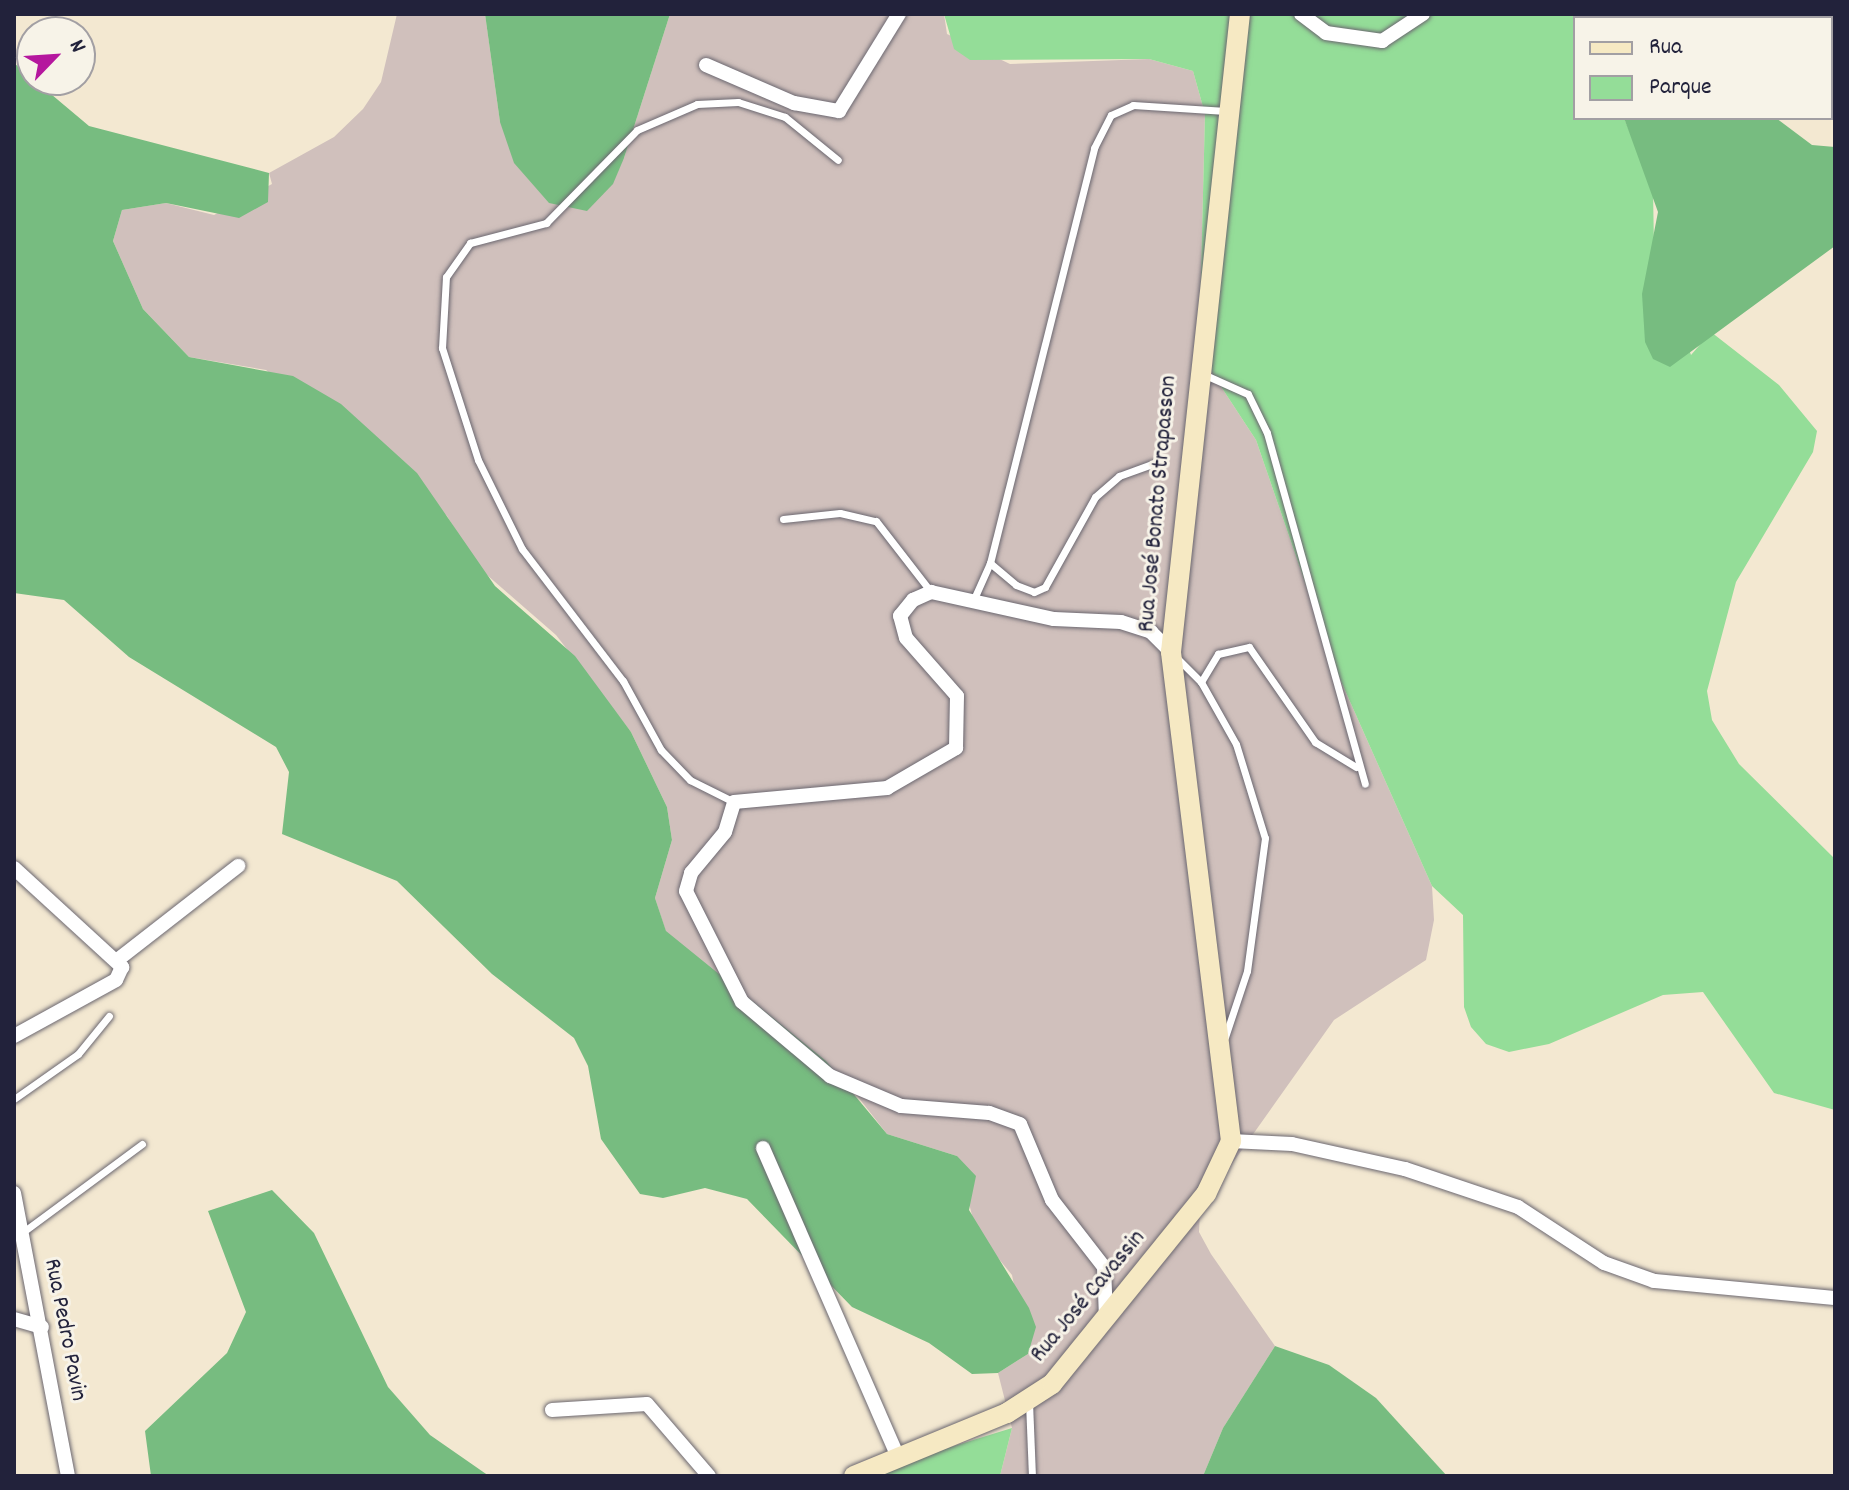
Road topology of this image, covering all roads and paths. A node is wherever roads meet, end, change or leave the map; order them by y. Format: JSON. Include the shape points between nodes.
{"nodes":[{"id":1,"x":899,"y":14,"type":"edge"},
{"id":2,"x":1240,"y":14,"type":"edge"},
{"id":3,"x":1301,"y":14,"type":"edge"},
{"id":4,"x":1423,"y":14,"type":"edge"},
{"id":5,"x":706,"y":65,"type":"dead end"},
{"id":6,"x":1228,"y":111,"type":"junction"},
{"id":7,"x":838,"y":160,"type":"dead end"},
{"id":8,"x":1197,"y":371,"type":"junction"},
{"id":9,"x":1154,"y":463,"type":"dead end"},
{"id":10,"x":783,"y":519,"type":"dead end"},
{"id":11,"x":990,"y":563,"type":"junction"},
{"id":12,"x":931,"y":592,"type":"junction"},
{"id":13,"x":973,"y":601,"type":"junction"},
{"id":14,"x":1171,"y":652,"type":"junction"},
{"id":15,"x":1201,"y":682,"type":"junction"},
{"id":16,"x":1358,"y":768,"type":"junction"},
{"id":17,"x":1365,"y":784,"type":"dead end"},
{"id":18,"x":734,"y":802,"type":"junction"},
{"id":19,"x":238,"y":866,"type":"dead end"},
{"id":20,"x":14,"y":868,"type":"edge"},
{"id":21,"x":120,"y":958,"type":"junction"},
{"id":22,"x":109,"y":1016,"type":"dead end"},
{"id":23,"x":14,"y":1036,"type":"edge"},
{"id":24,"x":1220,"y":1050,"type":"junction"},
{"id":25,"x":14,"y":1099,"type":"edge"},
{"id":26,"x":1231,"y":1141,"type":"junction"},
{"id":27,"x":142,"y":1144,"type":"dead end"},
{"id":28,"x":763,"y":1148,"type":"dead end"},
{"id":29,"x":14,"y":1195,"type":"edge"},
{"id":30,"x":23,"y":1232,"type":"junction"},
{"id":31,"x":1835,"y":1298,"type":"edge"},
{"id":32,"x":14,"y":1319,"type":"edge"},
{"id":33,"x":1106,"y":1322,"type":"junction"},
{"id":34,"x":42,"y":1327,"type":"junction"},
{"id":35,"x":1029,"y":1399,"type":"junction"},
{"id":36,"x":552,"y":1410,"type":"dead end"},
{"id":37,"x":899,"y":1459,"type":"junction"},
{"id":38,"x":68,"y":1476,"type":"edge"},
{"id":39,"x":709,"y":1476,"type":"edge"},
{"id":40,"x":854,"y":1476,"type":"edge"},
{"id":41,"x":1032,"y":1476,"type":"edge"}],
"edges":[{"from":1,"to":5,"type":"street","via":[[839,111],[794,103]]},
{"from":2,"to":6,"type":"street","name":"Rua José Bonato Strapasson"},
{"from":3,"to":4,"type":"street","via":[[1326,33],[1382,41]]},
{"from":6,"to":8,"type":"street","name":"Rua José Bonato Strapasson"},
{"from":6,"to":11,"type":"lane","via":[[1133,105],[1111,115],[1094,148],[1026,399]]},
{"from":7,"to":18,"type":"lane","via":[[785,117],[738,102],[697,104],[637,130],[546,223],[470,243],[446,277],[442,348],[478,460],[522,549],[623,681],[661,750],[690,780]]},
{"from":8,"to":14,"type":"street","name":"Rua José Bonato Strapasson"},
{"from":8,"to":16,"type":"lane","via":[[1248,394],[1267,433]]},
{"from":9,"to":11,"type":"lane","via":[[1119,476],[1095,497],[1045,587],[1034,592],[1016,585]]},
{"from":10,"to":12,"type":"lane","via":[[840,513],[876,521]]},
{"from":11,"to":13,"type":"lane"},
{"from":12,"to":13,"type":"street"},
{"from":12,"to":18,"type":"street","via":[[900,616],[906,638],[957,696],[956,748],[887,788],[783,803]]},
{"from":13,"to":14,"type":"street","via":[[1054,619],[1121,622],[1151,632]]},
{"from":14,"to":15,"type":"lane"},
{"from":14,"to":24,"type":"street","name":"Rua José Bonato Strapasson"},
{"from":15,"to":16,"type":"lane","via":[[1218,654],[1249,647],[1315,742]]},
{"from":15,"to":24,"type":"lane","via":[[1236,744],[1265,838],[1247,971]]},
{"from":16,"to":17,"type":"lane"},
{"from":18,"to":33,"type":"street","via":[[725,832],[691,873],[686,891],[742,1002],[864,1096],[1020,1124],[1052,1200],[1104,1267]]},
{"from":19,"to":21,"type":"street"},
{"from":20,"to":21,"type":"street"},
{"from":21,"to":23,"type":"street","via":[[116,980]]},
{"from":22,"to":25,"type":"lane","via":[[78,1054]]},
{"from":24,"to":26,"type":"street","name":"Rua José Bonato Strapasson"},
{"from":26,"to":31,"type":"street","via":[[1292,1144],[1405,1169],[1518,1207],[1604,1263],[1654,1281]]},
{"from":26,"to":33,"type":"street","name":"Rua José Cavassin","via":[[1206,1194]]},
{"from":27,"to":30,"type":"lane"},
{"from":28,"to":37,"type":"street"},
{"from":29,"to":30,"type":"street","name":"Rua Pedro Pavin"},
{"from":30,"to":34,"type":"street","name":"Rua Pedro Pavin"},
{"from":32,"to":34,"type":"street"},
{"from":33,"to":35,"type":"street","name":"Rua José Cavassin","via":[[1052,1384]]},
{"from":34,"to":38,"type":"street","name":"Rua Pedro Pavin"},
{"from":35,"to":37,"type":"street","name":"Rua José Cavassin"},
{"from":35,"to":41,"type":"lane"},
{"from":36,"to":39,"type":"street","via":[[647,1404]]},
{"from":37,"to":40,"type":"street","name":"Rua José Cavassin"}]}
